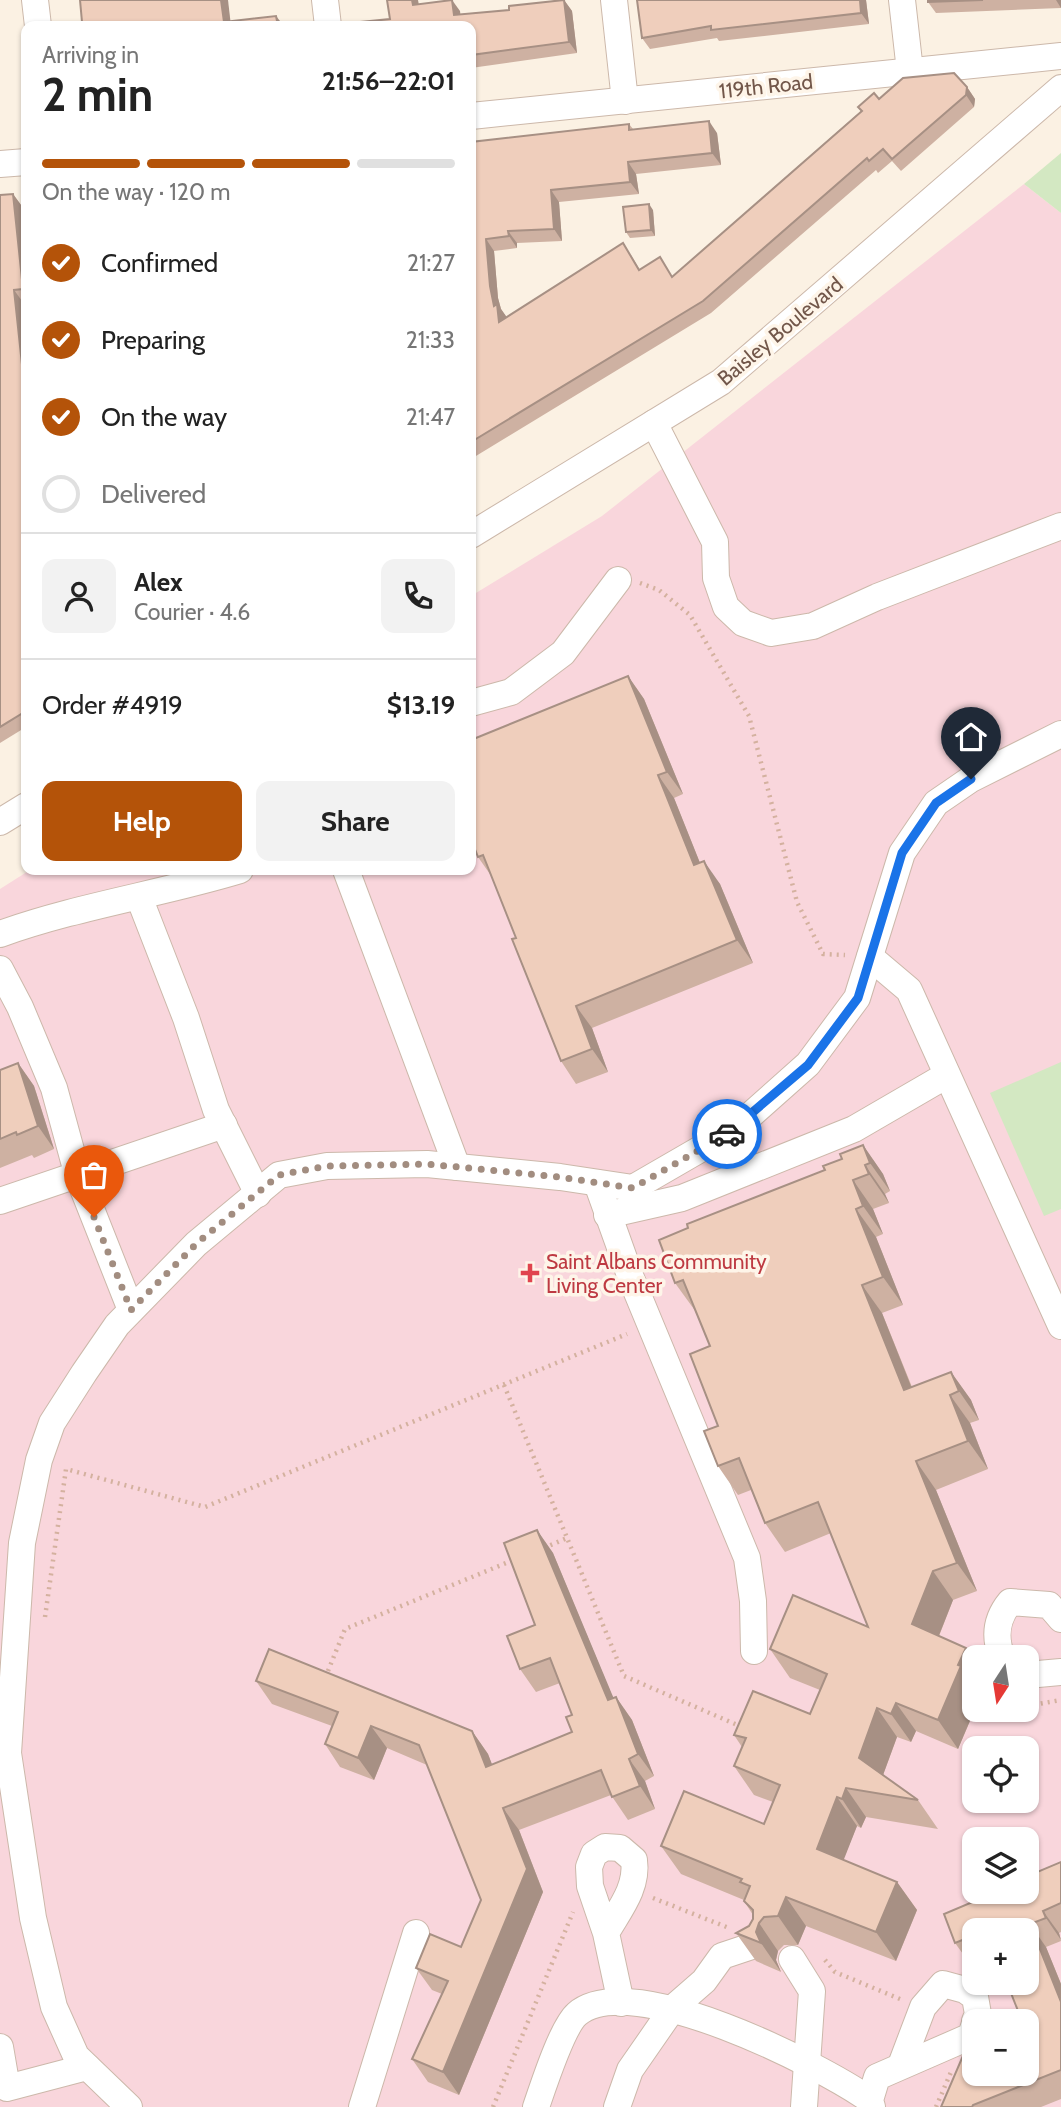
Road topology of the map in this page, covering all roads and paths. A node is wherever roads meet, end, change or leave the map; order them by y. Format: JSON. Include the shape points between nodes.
{"nodes":[{"id":1,"x":35,"y":0,"type":"edge"},
{"id":2,"x":325,"y":0,"type":"edge"},
{"id":3,"x":614,"y":0,"type":"edge"},
{"id":4,"x":902,"y":0,"type":"edge"},
{"id":5,"x":37,"y":21,"type":"edge"},
{"id":6,"x":327,"y":21,"type":"edge"},
{"id":7,"x":1061,"y":56,"type":"edge"},
{"id":8,"x":910,"y":71,"type":"junction"},
{"id":9,"x":1061,"y":88,"type":"edge"},
{"id":10,"x":625,"y":101,"type":"junction"},
{"id":11,"x":476,"y":116,"type":"edge"},
{"id":12,"x":21,"y":162,"type":"edge"},
{"id":13,"x":0,"y":164,"type":"edge"},
{"id":14,"x":654,"y":423,"type":"junction"},
{"id":15,"x":1061,"y":526,"type":"edge"},
{"id":16,"x":476,"y":533,"type":"edge"},
{"id":17,"x":618,"y":580,"type":"joint"},
{"id":18,"x":476,"y":702,"type":"edge"},
{"id":19,"x":1061,"y":734,"type":"edge"},
{"id":20,"x":21,"y":809,"type":"edge"},
{"id":21,"x":0,"y":822,"type":"edge"},
{"id":22,"x":221,"y":875,"type":"edge"},
{"id":23,"x":348,"y":875,"type":"edge"},
{"id":24,"x":139,"y":897,"type":"junction"},
{"id":25,"x":0,"y":934,"type":"edge"},
{"id":26,"x":870,"y":957,"type":"junction"},
{"id":27,"x":0,"y":969,"type":"edge"},
{"id":28,"x":947,"y":1075,"type":"junction"},
{"id":29,"x":224,"y":1125,"type":"junction"},
{"id":30,"x":457,"y":1167,"type":"junction"},
{"id":31,"x":78,"y":1176,"type":"junction"},
{"id":32,"x":597,"y":1183,"type":"junction"},
{"id":33,"x":258,"y":1194,"type":"junction"},
{"id":34,"x":0,"y":1201,"type":"edge"},
{"id":35,"x":607,"y":1215,"type":"junction"},
{"id":36,"x":1053,"y":1287,"type":"edge"},
{"id":37,"x":131,"y":1310,"type":"junction"},
{"id":38,"x":1061,"y":1326,"type":"edge"},
{"id":39,"x":631,"y":1333,"type":"dead end"},
{"id":40,"x":504,"y":1385,"type":"junction"},
{"id":41,"x":568,"y":1538,"type":"junction"},
{"id":42,"x":543,"y":1548,"type":"edge"},
{"id":43,"x":518,"y":1558,"type":"edge"},
{"id":44,"x":1061,"y":1619,"type":"edge"},
{"id":45,"x":44,"y":1622,"type":"dead end"},
{"id":46,"x":999,"y":1645,"type":"edge"},
{"id":47,"x":754,"y":1651,"type":"dead end"},
{"id":48,"x":328,"y":1671,"type":"edge"},
{"id":49,"x":1061,"y":1672,"type":"edge"},
{"id":50,"x":1040,"y":1674,"type":"edge"},
{"id":51,"x":1061,"y":1700,"type":"edge"},
{"id":52,"x":6,"y":1704,"type":"edge"},
{"id":53,"x":1040,"y":1704,"type":"edge"},
{"id":54,"x":750,"y":1730,"type":"edge"},
{"id":55,"x":416,"y":1933,"type":"dead end"},
{"id":56,"x":606,"y":1933,"type":"dead end"},
{"id":57,"x":758,"y":1944,"type":"edge"},
{"id":58,"x":804,"y":1956,"type":"joint"},
{"id":59,"x":621,"y":2003,"type":"junction"},
{"id":60,"x":912,"y":2004,"type":"dead end"},
{"id":61,"x":673,"y":2008,"type":"junction"},
{"id":62,"x":977,"y":2009,"type":"edge"},
{"id":63,"x":962,"y":2040,"type":"edge"},
{"id":64,"x":0,"y":2047,"type":"edge"},
{"id":65,"x":806,"y":2064,"type":"junction"},
{"id":66,"x":901,"y":2065,"type":"junction"},
{"id":67,"x":86,"y":2067,"type":"junction"},
{"id":68,"x":871,"y":2104,"type":"edge"},
{"id":69,"x":129,"y":2107,"type":"edge"},
{"id":70,"x":362,"y":2107,"type":"edge"},
{"id":71,"x":536,"y":2107,"type":"edge"},
{"id":72,"x":617,"y":2107,"type":"edge"},
{"id":73,"x":804,"y":2107,"type":"edge"}],
"edges":[{"from":1,"to":5,"type":"street"},
{"from":2,"to":6,"type":"street"},
{"from":3,"to":10,"type":"street"},
{"from":4,"to":8,"type":"street"},
{"from":7,"to":8,"type":"street","name":"119th Road"},
{"from":8,"to":10,"type":"street","name":"119th Road"},
{"from":9,"to":14,"type":"street","name":"Baisley Boulevard","via":[[721,382]]},
{"from":10,"to":11,"type":"street","name":"119th Road"},
{"from":12,"to":13,"type":"street"},
{"from":14,"to":15,"type":"street","via":[[715,542],[716,579],[726,607],[743,623],[771,633],[813,626]]},
{"from":14,"to":16,"type":"street","name":"Baisley Boulevard"},
{"from":17,"to":18,"type":"street","via":[[563,653],[511,692]]},
{"from":17,"to":26,"type":"path","via":[[659,590],[690,615],[749,716],[797,902],[822,954]]},
{"from":19,"to":26,"type":"street","via":[[971,779],[936,803],[902,853]]},
{"from":20,"to":21,"type":"street"},
{"from":22,"to":24,"type":"street"},
{"from":23,"to":30,"type":"street"},
{"from":24,"to":25,"type":"street","via":[[48,917]]},
{"from":24,"to":29,"type":"street"},
{"from":26,"to":28,"type":"street","via":[[909,990]]},
{"from":26,"to":32,"type":"street","via":[[858,998],[808,1065],[735,1129],[633,1188]]},
{"from":27,"to":31,"type":"street","via":[[54,1088]]},
{"from":28,"to":35,"type":"street","via":[[854,1129],[682,1198]]},
{"from":28,"to":36,"type":"street"},
{"from":29,"to":31,"type":"street"},
{"from":29,"to":33,"type":"street"},
{"from":30,"to":32,"type":"street"},
{"from":30,"to":33,"type":"street","via":[[327,1166],[279,1175]]},
{"from":31,"to":34,"type":"street"},
{"from":31,"to":37,"type":"street"},
{"from":32,"to":35,"type":"street"},
{"from":33,"to":37,"type":"street","via":[[196,1244]]},
{"from":35,"to":47,"type":"street","via":[[747,1559]]},
{"from":36,"to":38,"type":"street"},
{"from":37,"to":52,"type":"street","via":[[52,1423],[39,1460],[22,1543]]},
{"from":39,"to":40,"type":"path"},
{"from":40,"to":41,"type":"path"},
{"from":40,"to":45,"type":"path","via":[[205,1507],[66,1469]]},
{"from":41,"to":42,"type":"path"},
{"from":41,"to":54,"type":"path","via":[[624,1676]]},
{"from":43,"to":48,"type":"path","via":[[345,1629]]},
{"from":44,"to":46,"type":"street","via":[[1049,1605],[1010,1602],[999,1616]]},
{"from":49,"to":50,"type":"street"},
{"from":51,"to":53,"type":"path"},
{"from":52,"to":67,"type":"street","via":[[8,1754],[33,1918],[54,2007],[76,2056]]},
{"from":55,"to":70,"type":"street"},
{"from":56,"to":59,"type":"street"},
{"from":57,"to":61,"type":"street","via":[[722,1956],[704,1981]]},
{"from":58,"to":60,"type":"path"},
{"from":58,"to":65,"type":"street","via":[[812,1991]]},
{"from":59,"to":61,"type":"street"},
{"from":59,"to":71,"type":"street","via":[[594,2004],[575,2015]]},
{"from":61,"to":65,"type":"street"},
{"from":61,"to":72,"type":"street","via":[[629,2070]]},
{"from":62,"to":66,"type":"street","via":[[975,1997],[943,1984],[923,2007]]},
{"from":63,"to":66,"type":"street"},
{"from":64,"to":67,"type":"street","via":[[7,2088]]},
{"from":65,"to":68,"type":"street","via":[[839,2078]]},
{"from":65,"to":73,"type":"street"},
{"from":66,"to":68,"type":"street","via":[[877,2077]]},
{"from":67,"to":69,"type":"street"}]}
